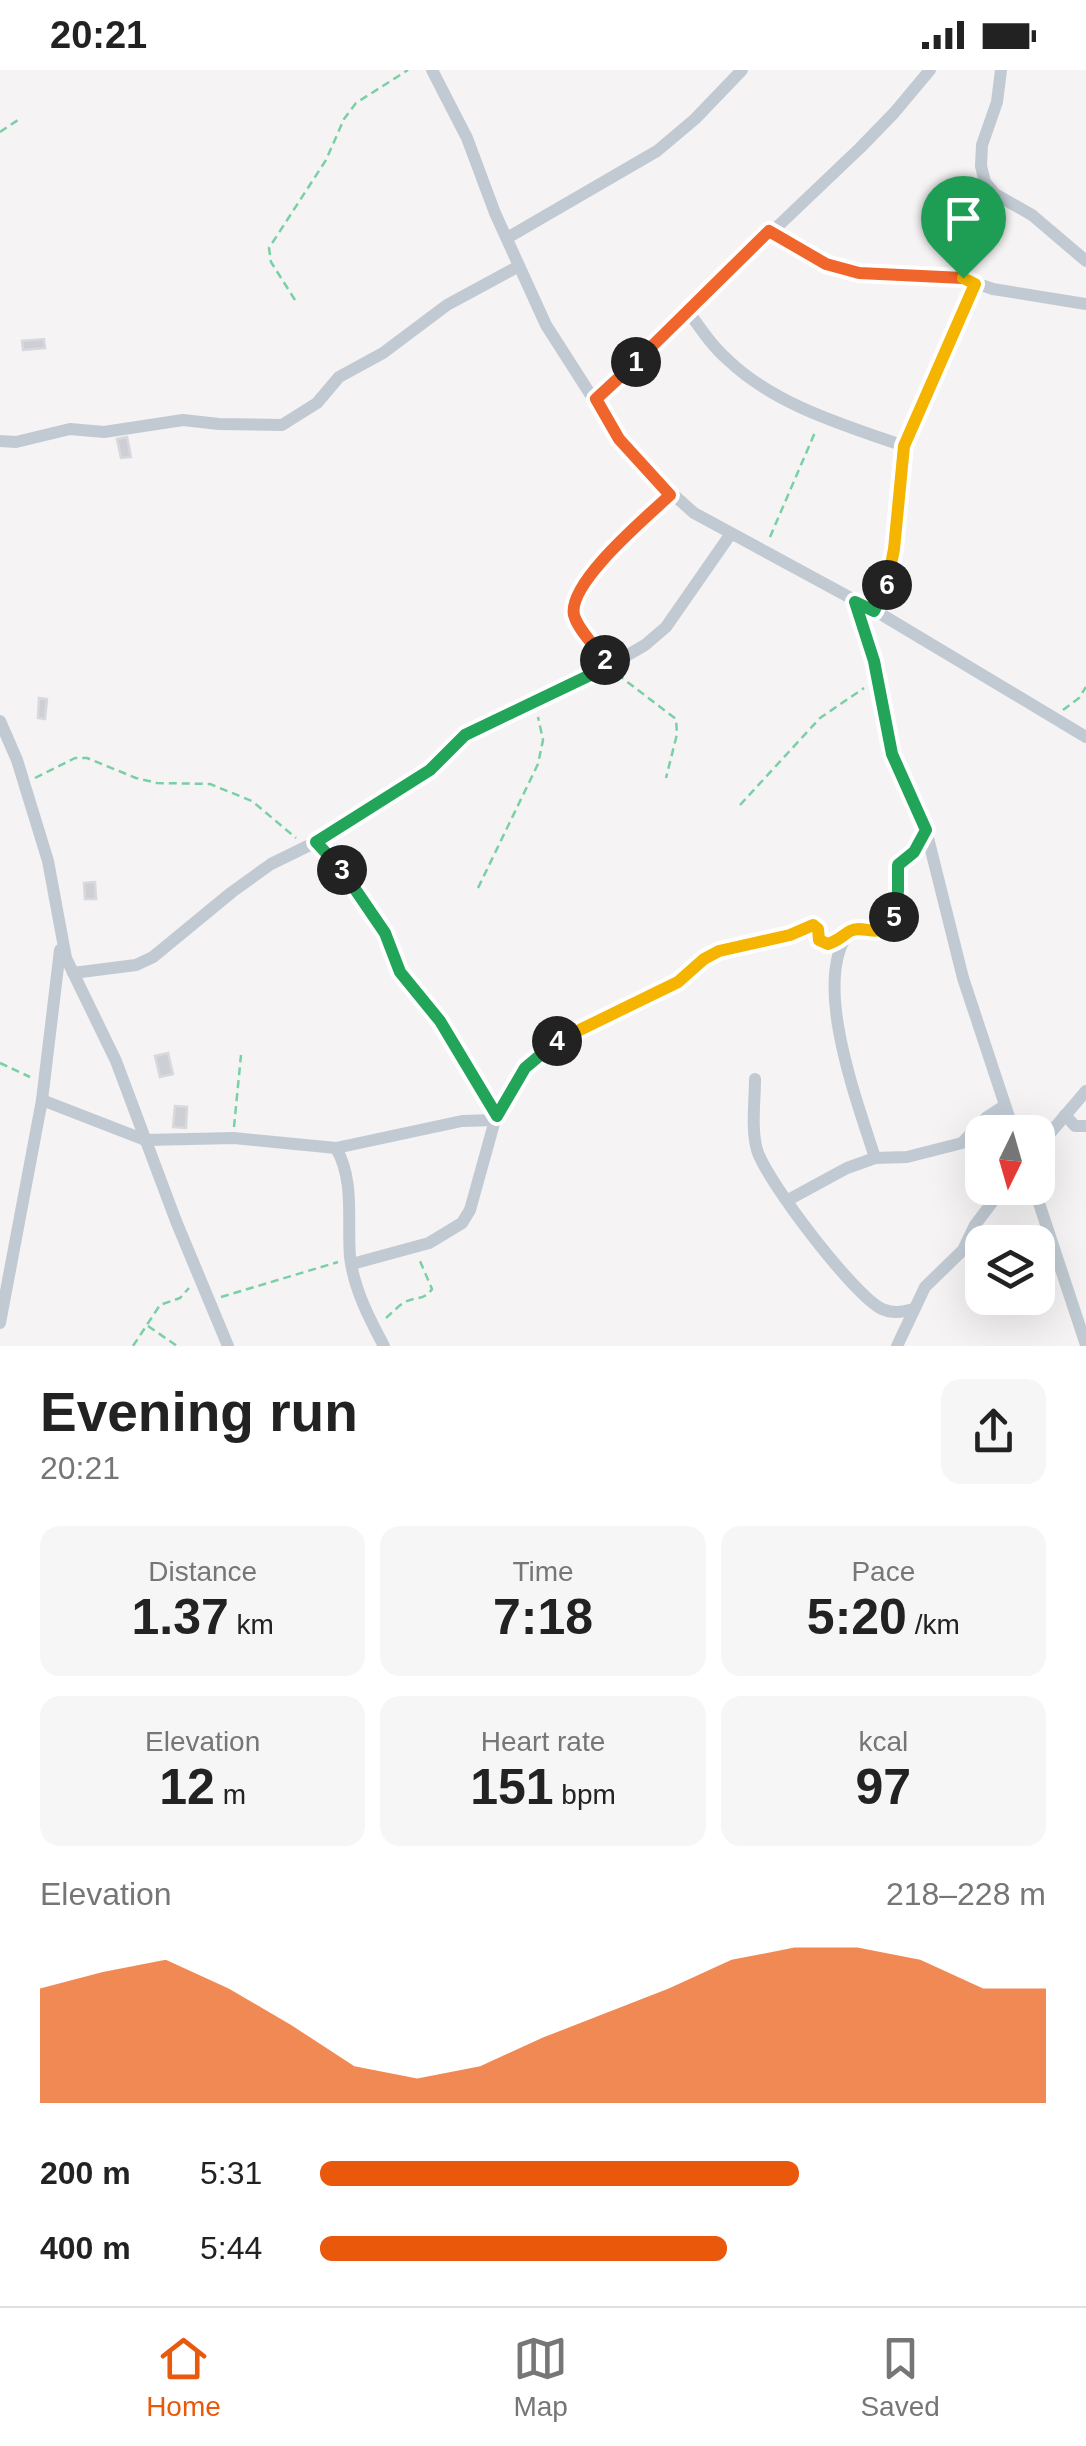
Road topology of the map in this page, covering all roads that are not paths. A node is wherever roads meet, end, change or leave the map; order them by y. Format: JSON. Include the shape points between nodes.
{"nodes":[{"id":1,"x":432,"y":70,"type":"edge"},
{"id":2,"x":742,"y":70,"type":"edge"},
{"id":3,"x":930,"y":70,"type":"edge"},
{"id":4,"x":1001,"y":70,"type":"edge"},
{"id":5,"x":769,"y":231,"type":"junction"},
{"id":6,"x":507,"y":238,"type":"junction"},
{"id":7,"x":1086,"y":261,"type":"edge"},
{"id":8,"x":519,"y":266,"type":"junction"},
{"id":9,"x":975,"y":284,"type":"junction"},
{"id":10,"x":1086,"y":304,"type":"edge"},
{"id":11,"x":688,"y":311,"type":"junction"},
{"id":12,"x":596,"y":399,"type":"junction"},
{"id":13,"x":0,"y":441,"type":"edge"},
{"id":14,"x":904,"y":446,"type":"junction"},
{"id":15,"x":670,"y":495,"type":"junction"},
{"id":16,"x":730,"y":535,"type":"junction"},
{"id":17,"x":855,"y":602,"type":"junction"},
{"id":18,"x":874,"y":611,"type":"junction"},
{"id":19,"x":609,"y":666,"type":"junction"},
{"id":20,"x":0,"y":721,"type":"edge"},
{"id":21,"x":1086,"y":737,"type":"edge"},
{"id":22,"x":926,"y":830,"type":"junction"},
{"id":23,"x":845,"y":937,"type":"junction"},
{"id":24,"x":61,"y":942,"type":"junction"},
{"id":25,"x":72,"y":973,"type":"junction"},
{"id":26,"x":755,"y":1079,"type":"dead end"},
{"id":27,"x":1086,"y":1091,"type":"edge"},
{"id":28,"x":42,"y":1100,"type":"junction"},
{"id":29,"x":1004,"y":1106,"type":"junction"},
{"id":30,"x":1007,"y":1115,"type":"edge"},
{"id":31,"x":1065,"y":1115,"type":"junction"},
{"id":32,"x":496,"y":1118,"type":"junction"},
{"id":33,"x":1055,"y":1125,"type":"edge"},
{"id":34,"x":1086,"y":1126,"type":"edge"},
{"id":35,"x":145,"y":1140,"type":"junction"},
{"id":36,"x":336,"y":1148,"type":"junction"},
{"id":37,"x":875,"y":1158,"type":"junction"},
{"id":38,"x":788,"y":1200,"type":"junction"},
{"id":39,"x":991,"y":1205,"type":"edge"},
{"id":40,"x":1040,"y":1205,"type":"edge"},
{"id":41,"x":351,"y":1261,"type":"junction"},
{"id":42,"x":913,"y":1308,"type":"junction"},
{"id":43,"x":0,"y":1323,"type":"edge"},
{"id":44,"x":1086,"y":1345,"type":"edge"},
{"id":45,"x":228,"y":1346,"type":"edge"},
{"id":46,"x":384,"y":1346,"type":"edge"},
{"id":47,"x":897,"y":1346,"type":"edge"}],
"edges":[{"from":1,"to":6,"type":"street"},
{"from":2,"to":6,"type":"street","via":[[658,151]]},
{"from":3,"to":5,"type":"street","via":[[894,114]]},
{"from":4,"to":7,"type":"street","via":[[982,145],[985,182]]},
{"from":5,"to":9,"type":"street","via":[[826,264],[859,273],[950,276]]},
{"from":5,"to":11,"type":"street"},
{"from":6,"to":8,"type":"street"},
{"from":8,"to":12,"type":"street","via":[[568,362]]},
{"from":8,"to":13,"type":"street","via":[[447,305],[282,424],[184,420]]},
{"from":9,"to":10,"type":"street"},
{"from":9,"to":14,"type":"street"},
{"from":11,"to":12,"type":"street"},
{"from":11,"to":14,"type":"street","via":[[730,363],[821,416]]},
{"from":12,"to":15,"type":"street","via":[[619,439]]},
{"from":14,"to":18,"type":"street","via":[[891,571]]},
{"from":15,"to":16,"type":"street"},
{"from":15,"to":19,"type":"street","via":[[593,572],[575,600],[575,620]]},
{"from":16,"to":17,"type":"street"},
{"from":16,"to":19,"type":"street","via":[[666,628]]},
{"from":17,"to":18,"type":"street"},
{"from":17,"to":22,"type":"street","via":[[892,754]]},
{"from":18,"to":21,"type":"street"},
{"from":19,"to":25,"type":"street","via":[[465,735],[430,770],[232,892],[153,957]]},
{"from":20,"to":24,"type":"street","via":[[48,861]]},
{"from":22,"to":23,"type":"street","via":[[898,865],[893,920],[876,932],[853,930]]},
{"from":22,"to":29,"type":"street"},
{"from":23,"to":32,"type":"street","via":[[824,944],[813,925],[719,951],[678,982],[548,1046],[525,1068]]},
{"from":23,"to":37,"type":"street","via":[[836,982],[838,1020]]},
{"from":24,"to":25,"type":"street"},
{"from":24,"to":28,"type":"street"},
{"from":25,"to":35,"type":"street","via":[[116,1061]]},
{"from":26,"to":38,"type":"street","via":[[757,1148]]},
{"from":27,"to":31,"type":"street"},
{"from":28,"to":35,"type":"street"},
{"from":28,"to":43,"type":"street"},
{"from":29,"to":30,"type":"street"},
{"from":29,"to":37,"type":"street","via":[[962,1143],[907,1158]]},
{"from":31,"to":33,"type":"street"},
{"from":31,"to":34,"type":"street","via":[[1074,1126]]},
{"from":32,"to":36,"type":"street"},
{"from":32,"to":41,"type":"street","via":[[462,1224],[429,1243]]},
{"from":35,"to":36,"type":"street","via":[[234,1138]]},
{"from":35,"to":45,"type":"street"},
{"from":36,"to":41,"type":"street","via":[[348,1185]]},
{"from":37,"to":38,"type":"street"},
{"from":38,"to":42,"type":"street","via":[[863,1298],[890,1312]]},
{"from":39,"to":42,"type":"street"},
{"from":40,"to":44,"type":"street"},
{"from":41,"to":46,"type":"street","via":[[362,1304]]},
{"from":42,"to":47,"type":"street"}]}
